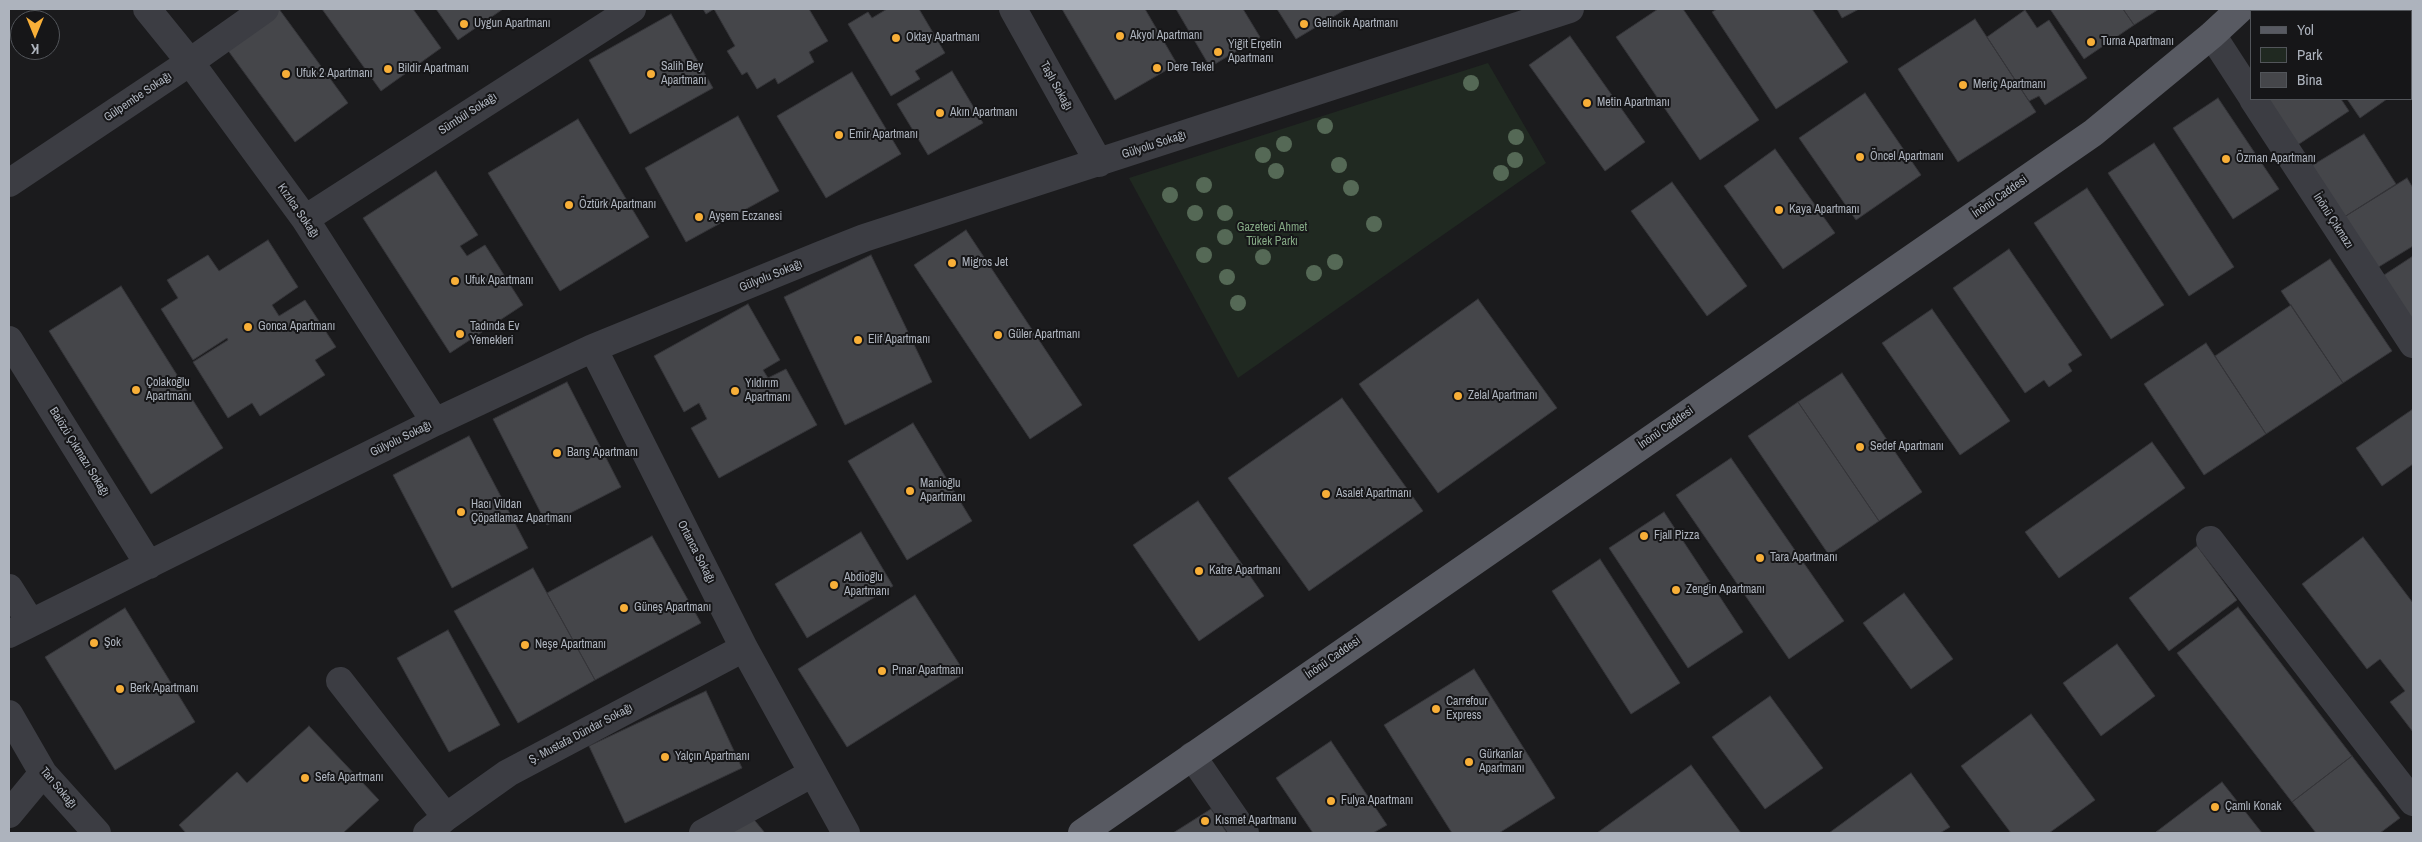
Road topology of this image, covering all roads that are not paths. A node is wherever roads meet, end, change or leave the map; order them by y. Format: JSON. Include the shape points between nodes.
{"nodes":[{"id":1,"x":147,"y":9,"type":"edge"},
{"id":2,"x":265,"y":9,"type":"edge"},
{"id":3,"x":632,"y":9,"type":"edge"},
{"id":4,"x":1013,"y":9,"type":"edge"},
{"id":5,"x":1570,"y":9,"type":"edge"},
{"id":6,"x":2240,"y":9,"type":"edge"},
{"id":7,"x":2212,"y":36,"type":"junction"},
{"id":8,"x":190,"y":62,"type":"junction"},
{"id":9,"x":2250,"y":93,"type":"edge"},
{"id":10,"x":2254,"y":100,"type":"edge"},
{"id":11,"x":1099,"y":163,"type":"junction"},
{"id":12,"x":9,"y":183,"type":"edge"},
{"id":13,"x":305,"y":219,"type":"junction"},
{"id":14,"x":9,"y":340,"type":"edge"},
{"id":15,"x":2413,"y":344,"type":"edge"},
{"id":16,"x":593,"y":348,"type":"junction"},
{"id":17,"x":435,"y":422,"type":"junction"},
{"id":18,"x":2210,"y":540,"type":"dead end"},
{"id":19,"x":149,"y":565,"type":"junction"},
{"id":20,"x":9,"y":588,"type":"edge"},
{"id":21,"x":20,"y":628,"type":"edge"},
{"id":22,"x":744,"y":648,"type":"junction"},
{"id":23,"x":340,"y":681,"type":"dead end"},
{"id":24,"x":9,"y":714,"type":"edge"},
{"id":25,"x":1192,"y":756,"type":"junction"},
{"id":26,"x":42,"y":773,"type":"junction"},
{"id":27,"x":813,"y":773,"type":"junction"},
{"id":28,"x":2413,"y":802,"type":"edge"},
{"id":29,"x":9,"y":814,"type":"edge"},
{"id":30,"x":436,"y":825,"type":"edge"},
{"id":31,"x":97,"y":833,"type":"edge"},
{"id":32,"x":703,"y":833,"type":"edge"},
{"id":33,"x":846,"y":833,"type":"edge"},
{"id":34,"x":1082,"y":833,"type":"edge"},
{"id":35,"x":1244,"y":833,"type":"edge"}],
"edges":[{"from":1,"to":8,"type":"street","name":"Kızılca Sokağı"},
{"from":2,"to":8,"type":"street","name":"Gülpembe Sokağı"},
{"from":3,"to":13,"type":"street","name":"Sümbül Sokağı"},
{"from":4,"to":11,"type":"street","name":"Taşlı Sokağı"},
{"from":5,"to":11,"type":"street","name":"Gülyolu Sokağı"},
{"from":6,"to":7,"type":"main road","name":"İnönü Caddesi"},
{"from":7,"to":9,"type":"street"},
{"from":7,"to":25,"type":"main road","name":"İnönü Caddesi","via":[[2093,133]]},
{"from":8,"to":12,"type":"street","name":"Gülpembe Sokağı"},
{"from":8,"to":13,"type":"street","name":"Kızılca Sokağı"},
{"from":10,"to":15,"type":"street","name":"İnönü Çıkmazı"},
{"from":11,"to":16,"type":"street","name":"Gülyolu Sokağı","via":[[864,238]]},
{"from":13,"to":17,"type":"street","name":"Kızılca Sokağı"},
{"from":14,"to":19,"type":"street","name":"Balözü Çıkmazı Sokağı"},
{"from":16,"to":17,"type":"street","name":"Gülyolu Sokağı"},
{"from":16,"to":22,"type":"street","name":"Ortanca Sokağı"},
{"from":17,"to":19,"type":"street","name":"Gülyolu Sokağı"},
{"from":18,"to":28,"type":"street"},
{"from":19,"to":21,"type":"street","name":"Gülyolu Sokağı"},
{"from":20,"to":21,"type":"street"},
{"from":22,"to":27,"type":"street","name":"Ortanca Sokağı"},
{"from":22,"to":30,"type":"street","name":"Ş. Mustafa Dündar Sokağı","via":[[508,773]]},
{"from":23,"to":30,"type":"street"},
{"from":24,"to":26,"type":"street","name":"Tan Sokağı"},
{"from":25,"to":34,"type":"main road","name":"İnönü Caddesi"},
{"from":25,"to":35,"type":"street"},
{"from":26,"to":29,"type":"street"},
{"from":26,"to":31,"type":"street","name":"Tan Sokağı"},
{"from":27,"to":32,"type":"street"},
{"from":27,"to":33,"type":"street","name":"Ortanca Sokağı"}]}
